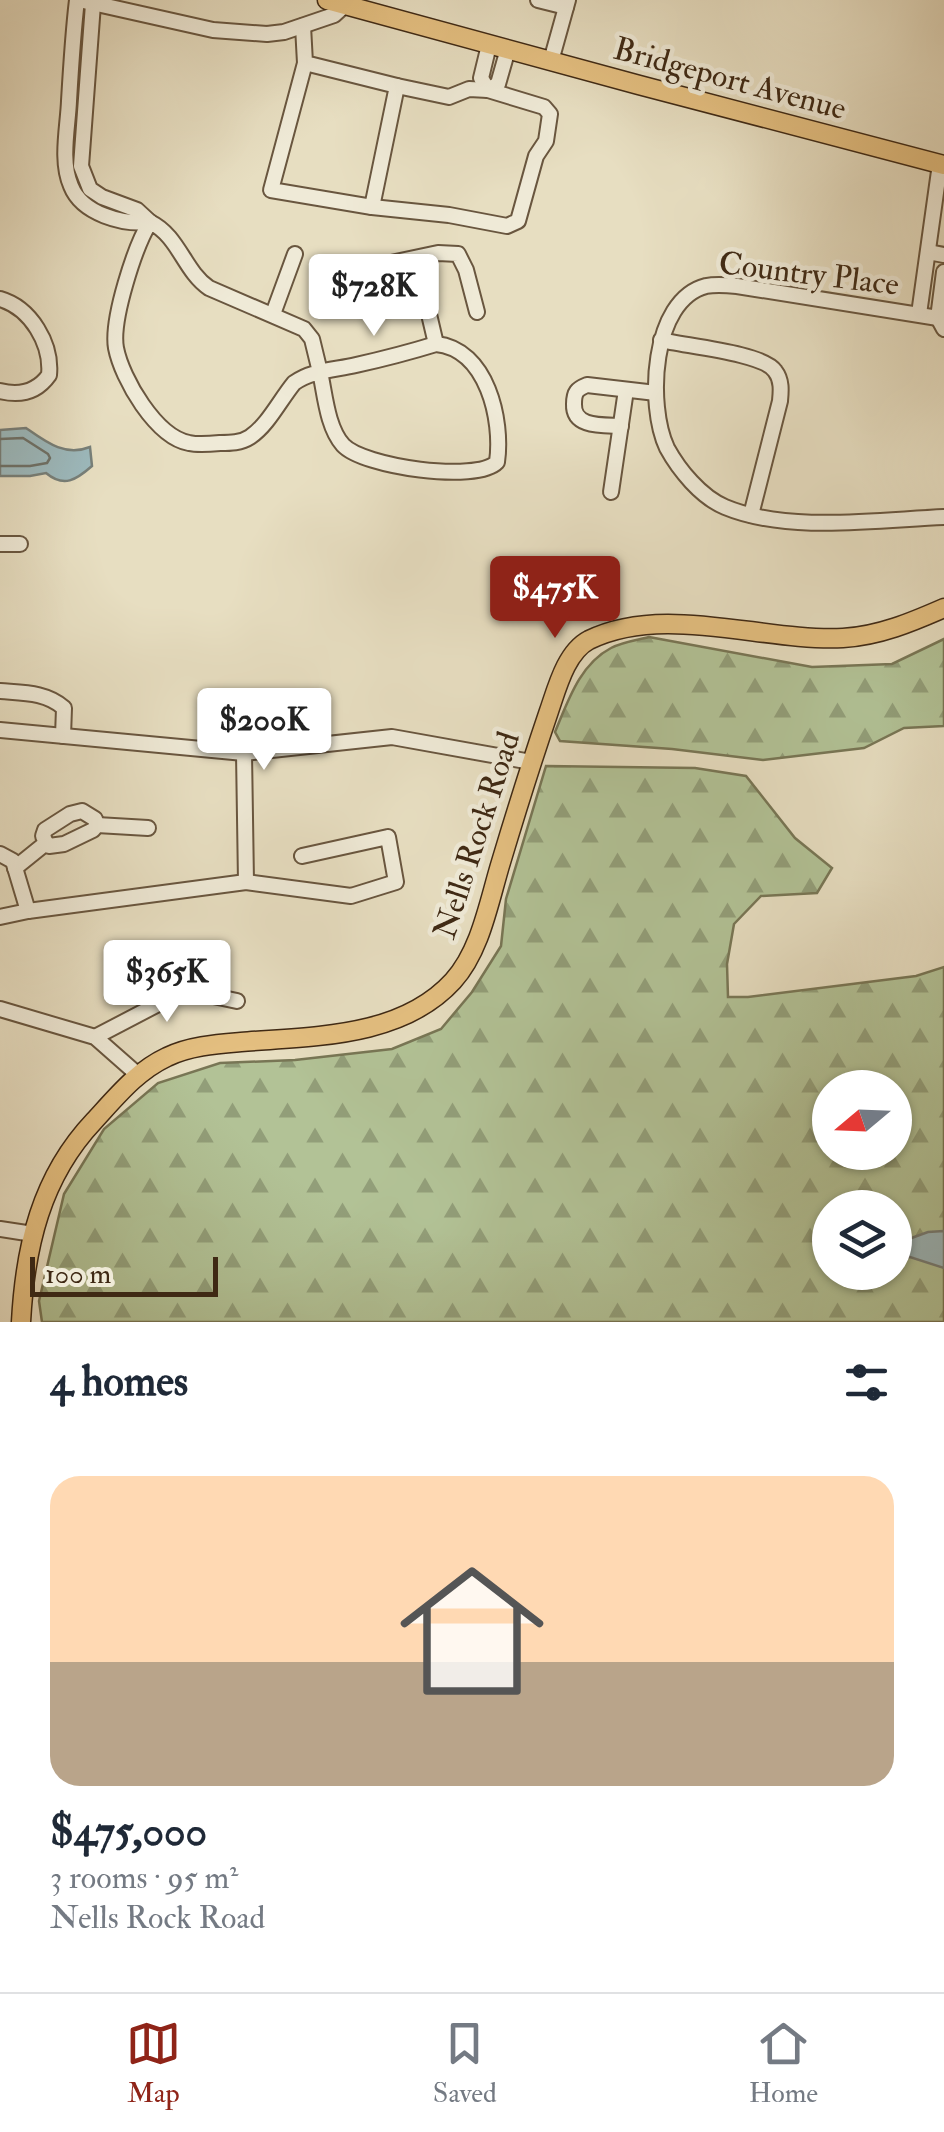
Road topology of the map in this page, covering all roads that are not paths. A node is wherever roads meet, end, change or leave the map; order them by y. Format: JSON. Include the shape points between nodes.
{"nodes":[{"id":1,"x":538,"y":0,"type":"edge"},
{"id":2,"x":83,"y":1,"type":"edge"},
{"id":3,"x":336,"y":2,"type":"edge"},
{"id":4,"x":567,"y":3,"type":"edge"},
{"id":5,"x":303,"y":26,"type":"junction"},
{"id":6,"x":498,"y":47,"type":"junction"},
{"id":7,"x":551,"y":61,"type":"junction"},
{"id":8,"x":305,"y":63,"type":"junction"},
{"id":9,"x":396,"y":86,"type":"junction"},
{"id":10,"x":488,"y":90,"type":"junction"},
{"id":11,"x":942,"y":164,"type":"edge"},
{"id":12,"x":372,"y":207,"type":"junction"},
{"id":13,"x":150,"y":222,"type":"junction"},
{"id":14,"x":928,"y":252,"type":"junction"},
{"id":15,"x":295,"y":254,"type":"dead end"},
{"id":16,"x":944,"y":255,"type":"edge"},
{"id":17,"x":416,"y":258,"type":"junction"},
{"id":18,"x":377,"y":266,"type":"dead end"},
{"id":19,"x":944,"y":272,"type":"edge"},
{"id":20,"x":0,"y":299,"type":"edge"},
{"id":21,"x":477,"y":312,"type":"dead end"},
{"id":22,"x":272,"y":314,"type":"junction"},
{"id":23,"x":918,"y":314,"type":"junction"},
{"id":24,"x":941,"y":323,"type":"edge"},
{"id":25,"x":662,"y":340,"type":"junction"},
{"id":26,"x":436,"y":344,"type":"junction"},
{"id":27,"x":320,"y":372,"type":"junction"},
{"id":28,"x":626,"y":390,"type":"junction"},
{"id":29,"x":0,"y":391,"type":"edge"},
{"id":30,"x":656,"y":393,"type":"junction"},
{"id":31,"x":621,"y":426,"type":"junction"},
{"id":32,"x":610,"y":492,"type":"dead end"},
{"id":33,"x":751,"y":515,"type":"junction"},
{"id":34,"x":944,"y":518,"type":"edge"},
{"id":35,"x":0,"y":544,"type":"edge"},
{"id":36,"x":20,"y":544,"type":"dead end"},
{"id":37,"x":944,"y":608,"type":"edge"},
{"id":38,"x":0,"y":691,"type":"edge"},
{"id":39,"x":0,"y":730,"type":"edge"},
{"id":40,"x":63,"y":736,"type":"junction"},
{"id":41,"x":244,"y":753,"type":"junction"},
{"id":42,"x":531,"y":762,"type":"junction"},
{"id":43,"x":97,"y":825,"type":"junction"},
{"id":44,"x":148,"y":828,"type":"dead end"},
{"id":45,"x":46,"y":843,"type":"junction"},
{"id":46,"x":0,"y":854,"type":"edge"},
{"id":47,"x":302,"y":856,"type":"dead end"},
{"id":48,"x":15,"y":868,"type":"junction"},
{"id":49,"x":246,"y":882,"type":"junction"},
{"id":50,"x":28,"y":911,"type":"junction"},
{"id":51,"x":0,"y":917,"type":"edge"},
{"id":52,"x":237,"y":1001,"type":"dead end"},
{"id":53,"x":0,"y":1009,"type":"edge"},
{"id":54,"x":95,"y":1037,"type":"junction"},
{"id":55,"x":138,"y":1074,"type":"junction"},
{"id":56,"x":0,"y":1229,"type":"edge"},
{"id":57,"x":33,"y":1234,"type":"junction"},
{"id":58,"x":21,"y":1322,"type":"edge"}],
"edges":[{"from":1,"to":4,"type":"street"},
{"from":2,"to":5,"type":"street","via":[[237,33]]},
{"from":2,"to":13,"type":"street","via":[[69,184],[92,210],[133,224]]},
{"from":3,"to":5,"type":"street","via":[[334,15]]},
{"from":3,"to":6,"type":"main road","name":"Bridgeport Avenue"},
{"from":4,"to":7,"type":"street"},
{"from":5,"to":8,"type":"street"},
{"from":6,"to":7,"type":"main road","name":"Bridgeport Avenue"},
{"from":6,"to":10,"type":"street","via":[[498,84]]},
{"from":7,"to":11,"type":"main road","name":"Bridgeport Avenue"},
{"from":8,"to":9,"type":"street"},
{"from":8,"to":12,"type":"street","via":[[272,190]]},
{"from":9,"to":10,"type":"street","via":[[449,98]]},
{"from":9,"to":12,"type":"street"},
{"from":10,"to":12,"type":"street","via":[[550,114],[518,221],[507,226]]},
{"from":11,"to":14,"type":"street","name":"Country Place"},
{"from":13,"to":22,"type":"street","via":[[174,240],[200,282]]},
{"from":13,"to":27,"type":"street","via":[[131,267],[116,348],[136,394],[166,432],[187,443],[245,440],[294,383]]},
{"from":14,"to":16,"type":"street"},
{"from":14,"to":23,"type":"street","name":"Country Place"},
{"from":15,"to":22,"type":"street"},
{"from":17,"to":18,"type":"street"},
{"from":17,"to":21,"type":"street","via":[[458,254]]},
{"from":17,"to":26,"type":"street"},
{"from":19,"to":24,"type":"street","name":"Country Place"},
{"from":20,"to":29,"type":"street","via":[[26,314],[50,364],[49,375],[34,389]]},
{"from":22,"to":27,"type":"street","via":[[312,338]]},
{"from":23,"to":24,"type":"street","name":"Country Place"},
{"from":23,"to":25,"type":"street","name":"Country Place","via":[[717,284],[682,301]]},
{"from":25,"to":30,"type":"street","name":"Country Place"},
{"from":25,"to":33,"type":"street","via":[[746,356],[778,373],[780,401]]},
{"from":26,"to":27,"type":"street"},
{"from":26,"to":27,"type":"street","via":[[466,356],[488,390],[499,450],[491,468],[438,471],[362,458],[335,433]]},
{"from":28,"to":30,"type":"street"},
{"from":28,"to":31,"type":"street"},
{"from":28,"to":31,"type":"street","via":[[587,385],[575,393],[578,419]]},
{"from":30,"to":33,"type":"street","name":"Country Place","via":[[667,448],[684,472],[722,506]]},
{"from":31,"to":32,"type":"street"},
{"from":33,"to":34,"type":"street","name":"Country Place","via":[[790,523]]},
{"from":35,"to":36,"type":"street"},
{"from":37,"to":42,"type":"main road","name":"Nells Rock Road","via":[[903,626],[844,638],[670,624],[607,632],[584,642],[568,663]]},
{"from":38,"to":40,"type":"street","via":[[55,700],[64,708]]},
{"from":39,"to":40,"type":"street"},
{"from":40,"to":41,"type":"street"},
{"from":41,"to":42,"type":"street","via":[[392,738]]},
{"from":41,"to":49,"type":"street"},
{"from":42,"to":55,"type":"main road","name":"Nells Rock Road","via":[[474,946],[456,978],[434,998],[376,1026],[206,1046],[170,1055]]},
{"from":43,"to":44,"type":"street"},
{"from":43,"to":45,"type":"street","via":[[64,844]]},
{"from":43,"to":45,"type":"street","via":[[82,811],[70,814],[45,830]]},
{"from":45,"to":48,"type":"street"},
{"from":46,"to":48,"type":"street"},
{"from":47,"to":49,"type":"street","via":[[388,837],[396,882],[351,896]]},
{"from":48,"to":50,"type":"street"},
{"from":49,"to":50,"type":"street"},
{"from":50,"to":51,"type":"street"},
{"from":52,"to":54,"type":"street","via":[[185,990]]},
{"from":53,"to":54,"type":"street"},
{"from":54,"to":55,"type":"street"},
{"from":55,"to":57,"type":"main road","name":"Nells Rock Road","via":[[71,1148]]},
{"from":56,"to":57,"type":"street"},
{"from":57,"to":58,"type":"main road","name":"Nells Rock Road"}]}
